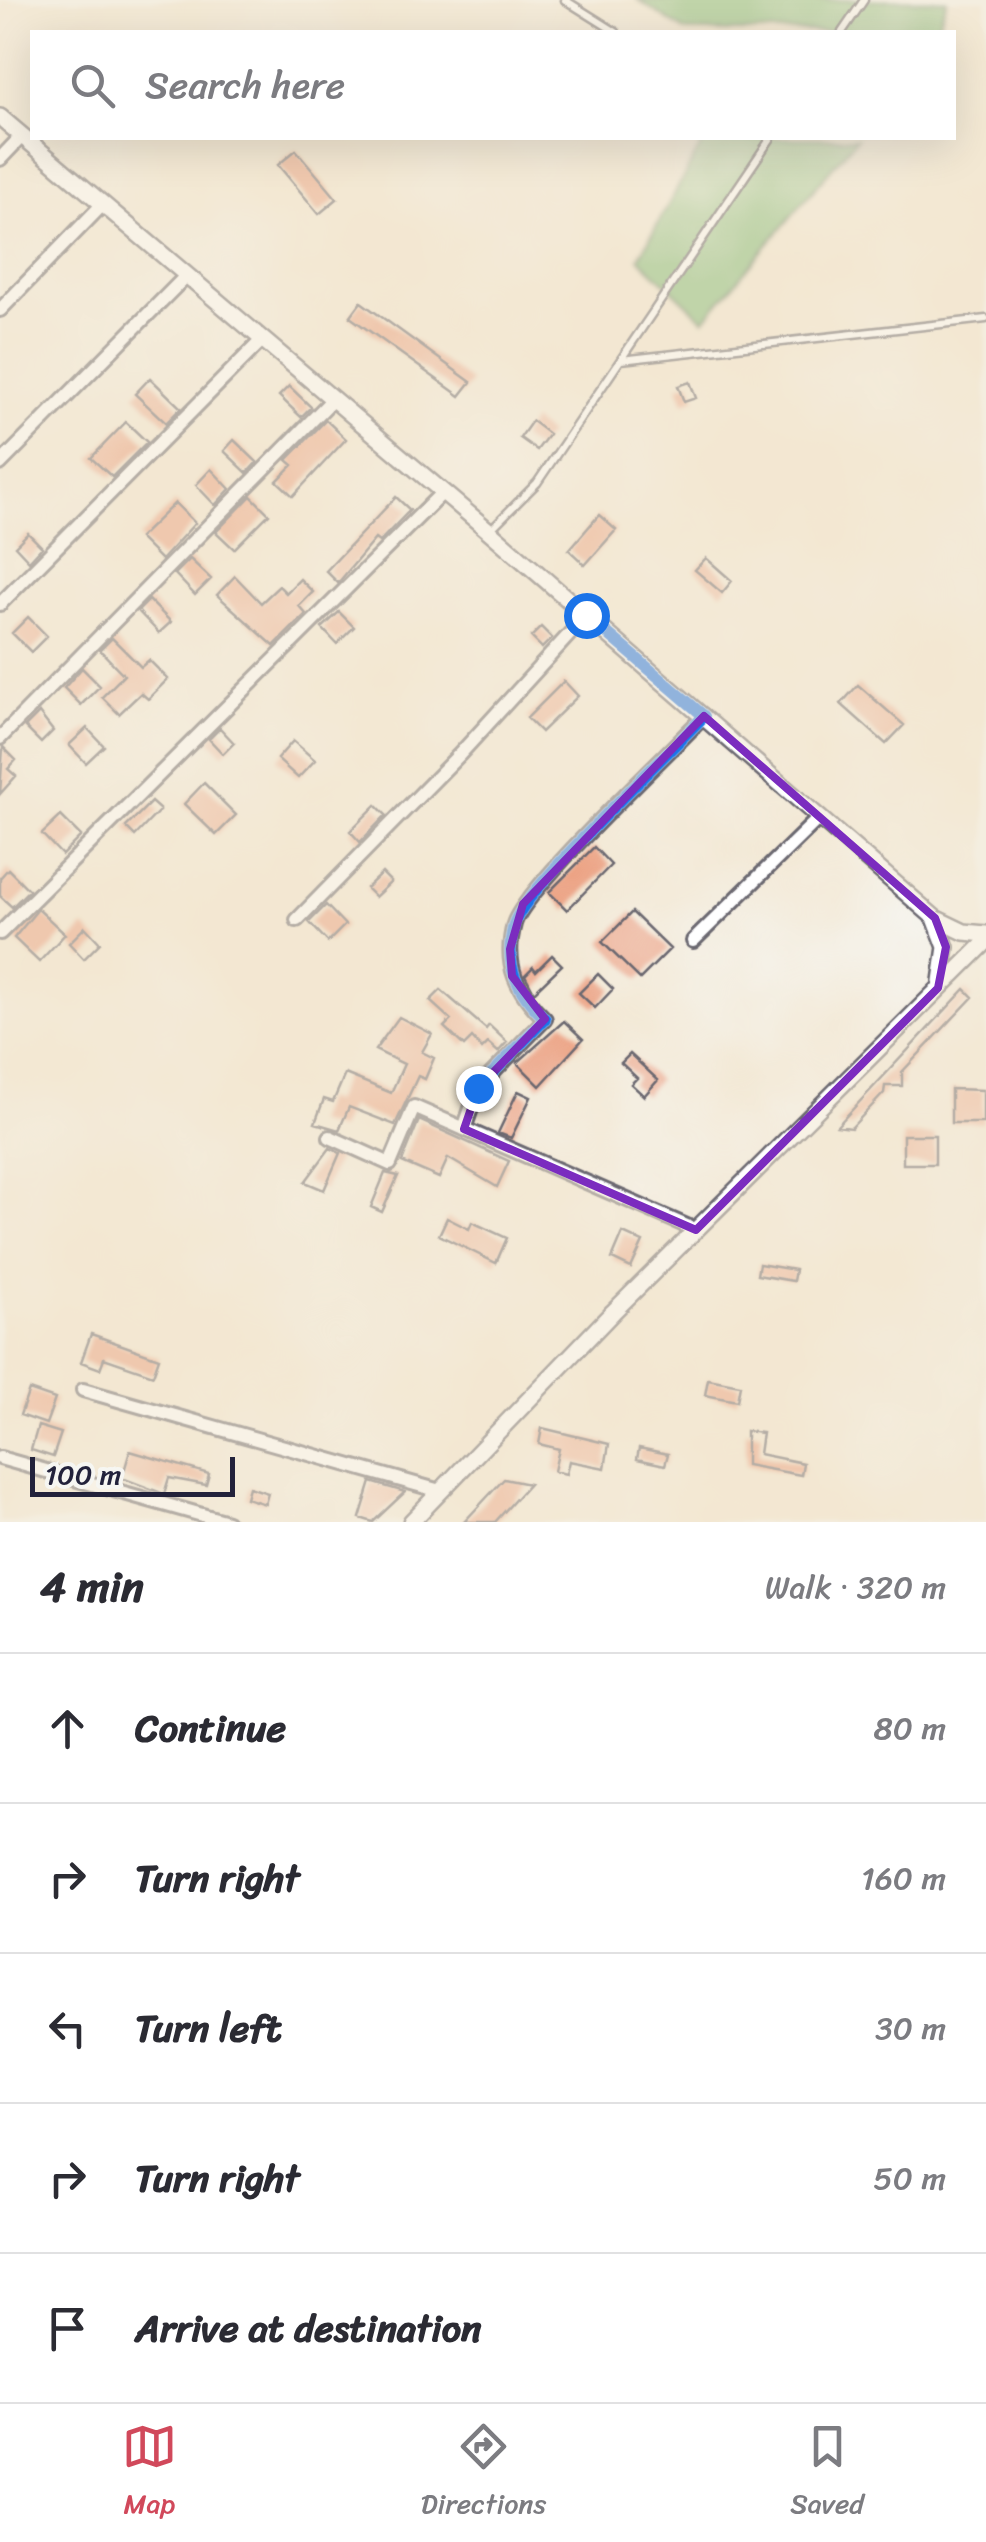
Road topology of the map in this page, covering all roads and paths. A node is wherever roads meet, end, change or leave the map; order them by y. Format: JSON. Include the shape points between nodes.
{"nodes":[{"id":1,"x":565,"y":0,"type":"edge"},
{"id":2,"x":864,"y":0,"type":"edge"},
{"id":3,"x":613,"y":30,"type":"edge"},
{"id":4,"x":843,"y":30,"type":"edge"},
{"id":5,"x":0,"y":116,"type":"edge"},
{"id":6,"x":22,"y":136,"type":"junction"},
{"id":7,"x":770,"y":140,"type":"edge"},
{"id":8,"x":0,"y":159,"type":"edge"},
{"id":9,"x":103,"y":204,"type":"junction"},
{"id":10,"x":188,"y":275,"type":"junction"},
{"id":11,"x":0,"y":310,"type":"edge"},
{"id":12,"x":986,"y":319,"type":"edge"},
{"id":13,"x":263,"y":339,"type":"junction"},
{"id":14,"x":622,"y":360,"type":"junction"},
{"id":15,"x":333,"y":399,"type":"junction"},
{"id":16,"x":0,"y":464,"type":"edge"},
{"id":17,"x":443,"y":492,"type":"junction"},
{"id":18,"x":489,"y":531,"type":"junction"},
{"id":19,"x":0,"y":604,"type":"edge"},
{"id":20,"x":586,"y":615,"type":"junction"},
{"id":21,"x":704,"y":716,"type":"junction"},
{"id":22,"x":0,"y":738,"type":"edge"},
{"id":23,"x":820,"y":816,"type":"junction"},
{"id":24,"x":935,"y":918,"type":"junction"},
{"id":25,"x":297,"y":920,"type":"dead end"},
{"id":26,"x":0,"y":933,"type":"edge"},
{"id":27,"x":986,"y":934,"type":"edge"},
{"id":28,"x":693,"y":941,"type":"dead end"},
{"id":29,"x":986,"y":942,"type":"edge"},
{"id":30,"x":979,"y":956,"type":"edge"},
{"id":31,"x":938,"y":988,"type":"junction"},
{"id":32,"x":464,"y":1129,"type":"junction"},
{"id":33,"x":330,"y":1137,"type":"dead end"},
{"id":34,"x":696,"y":1230,"type":"junction"},
{"id":35,"x":83,"y":1390,"type":"dead end"},
{"id":36,"x":0,"y":1458,"type":"edge"},
{"id":37,"x":440,"y":1492,"type":"junction"},
{"id":38,"x":227,"y":1522,"type":"edge"},
{"id":39,"x":410,"y":1522,"type":"edge"}],
"edges":[{"from":1,"to":3,"type":"lane"},
{"from":2,"to":4,"type":"lane"},
{"from":5,"to":6,"type":"street"},
{"from":6,"to":8,"type":"street"},
{"from":6,"to":9,"type":"street"},
{"from":7,"to":14,"type":"lane"},
{"from":9,"to":10,"type":"street"},
{"from":9,"to":11,"type":"street"},
{"from":10,"to":13,"type":"street"},
{"from":10,"to":16,"type":"street"},
{"from":12,"to":14,"type":"lane"},
{"from":13,"to":15,"type":"street"},
{"from":13,"to":19,"type":"street"},
{"from":14,"to":18,"type":"lane","via":[[537,483]]},
{"from":15,"to":17,"type":"street"},
{"from":15,"to":22,"type":"street"},
{"from":17,"to":18,"type":"street"},
{"from":17,"to":26,"type":"street"},
{"from":18,"to":20,"type":"street"},
{"from":20,"to":21,"type":"street"},
{"from":20,"to":25,"type":"street"},
{"from":21,"to":23,"type":"street"},
{"from":21,"to":32,"type":"street","via":[[523,904],[510,948],[512,976],[545,1019],[478,1088]]},
{"from":23,"to":24,"type":"street"},
{"from":23,"to":28,"type":"street"},
{"from":24,"to":27,"type":"street"},
{"from":24,"to":31,"type":"street","via":[[946,958]]},
{"from":29,"to":30,"type":"street"},
{"from":30,"to":31,"type":"street"},
{"from":31,"to":34,"type":"street"},
{"from":32,"to":33,"type":"street","via":[[414,1108],[390,1164]]},
{"from":32,"to":34,"type":"street"},
{"from":34,"to":37,"type":"street"},
{"from":35,"to":37,"type":"street"},
{"from":36,"to":38,"type":"street"},
{"from":37,"to":39,"type":"street"}]}
